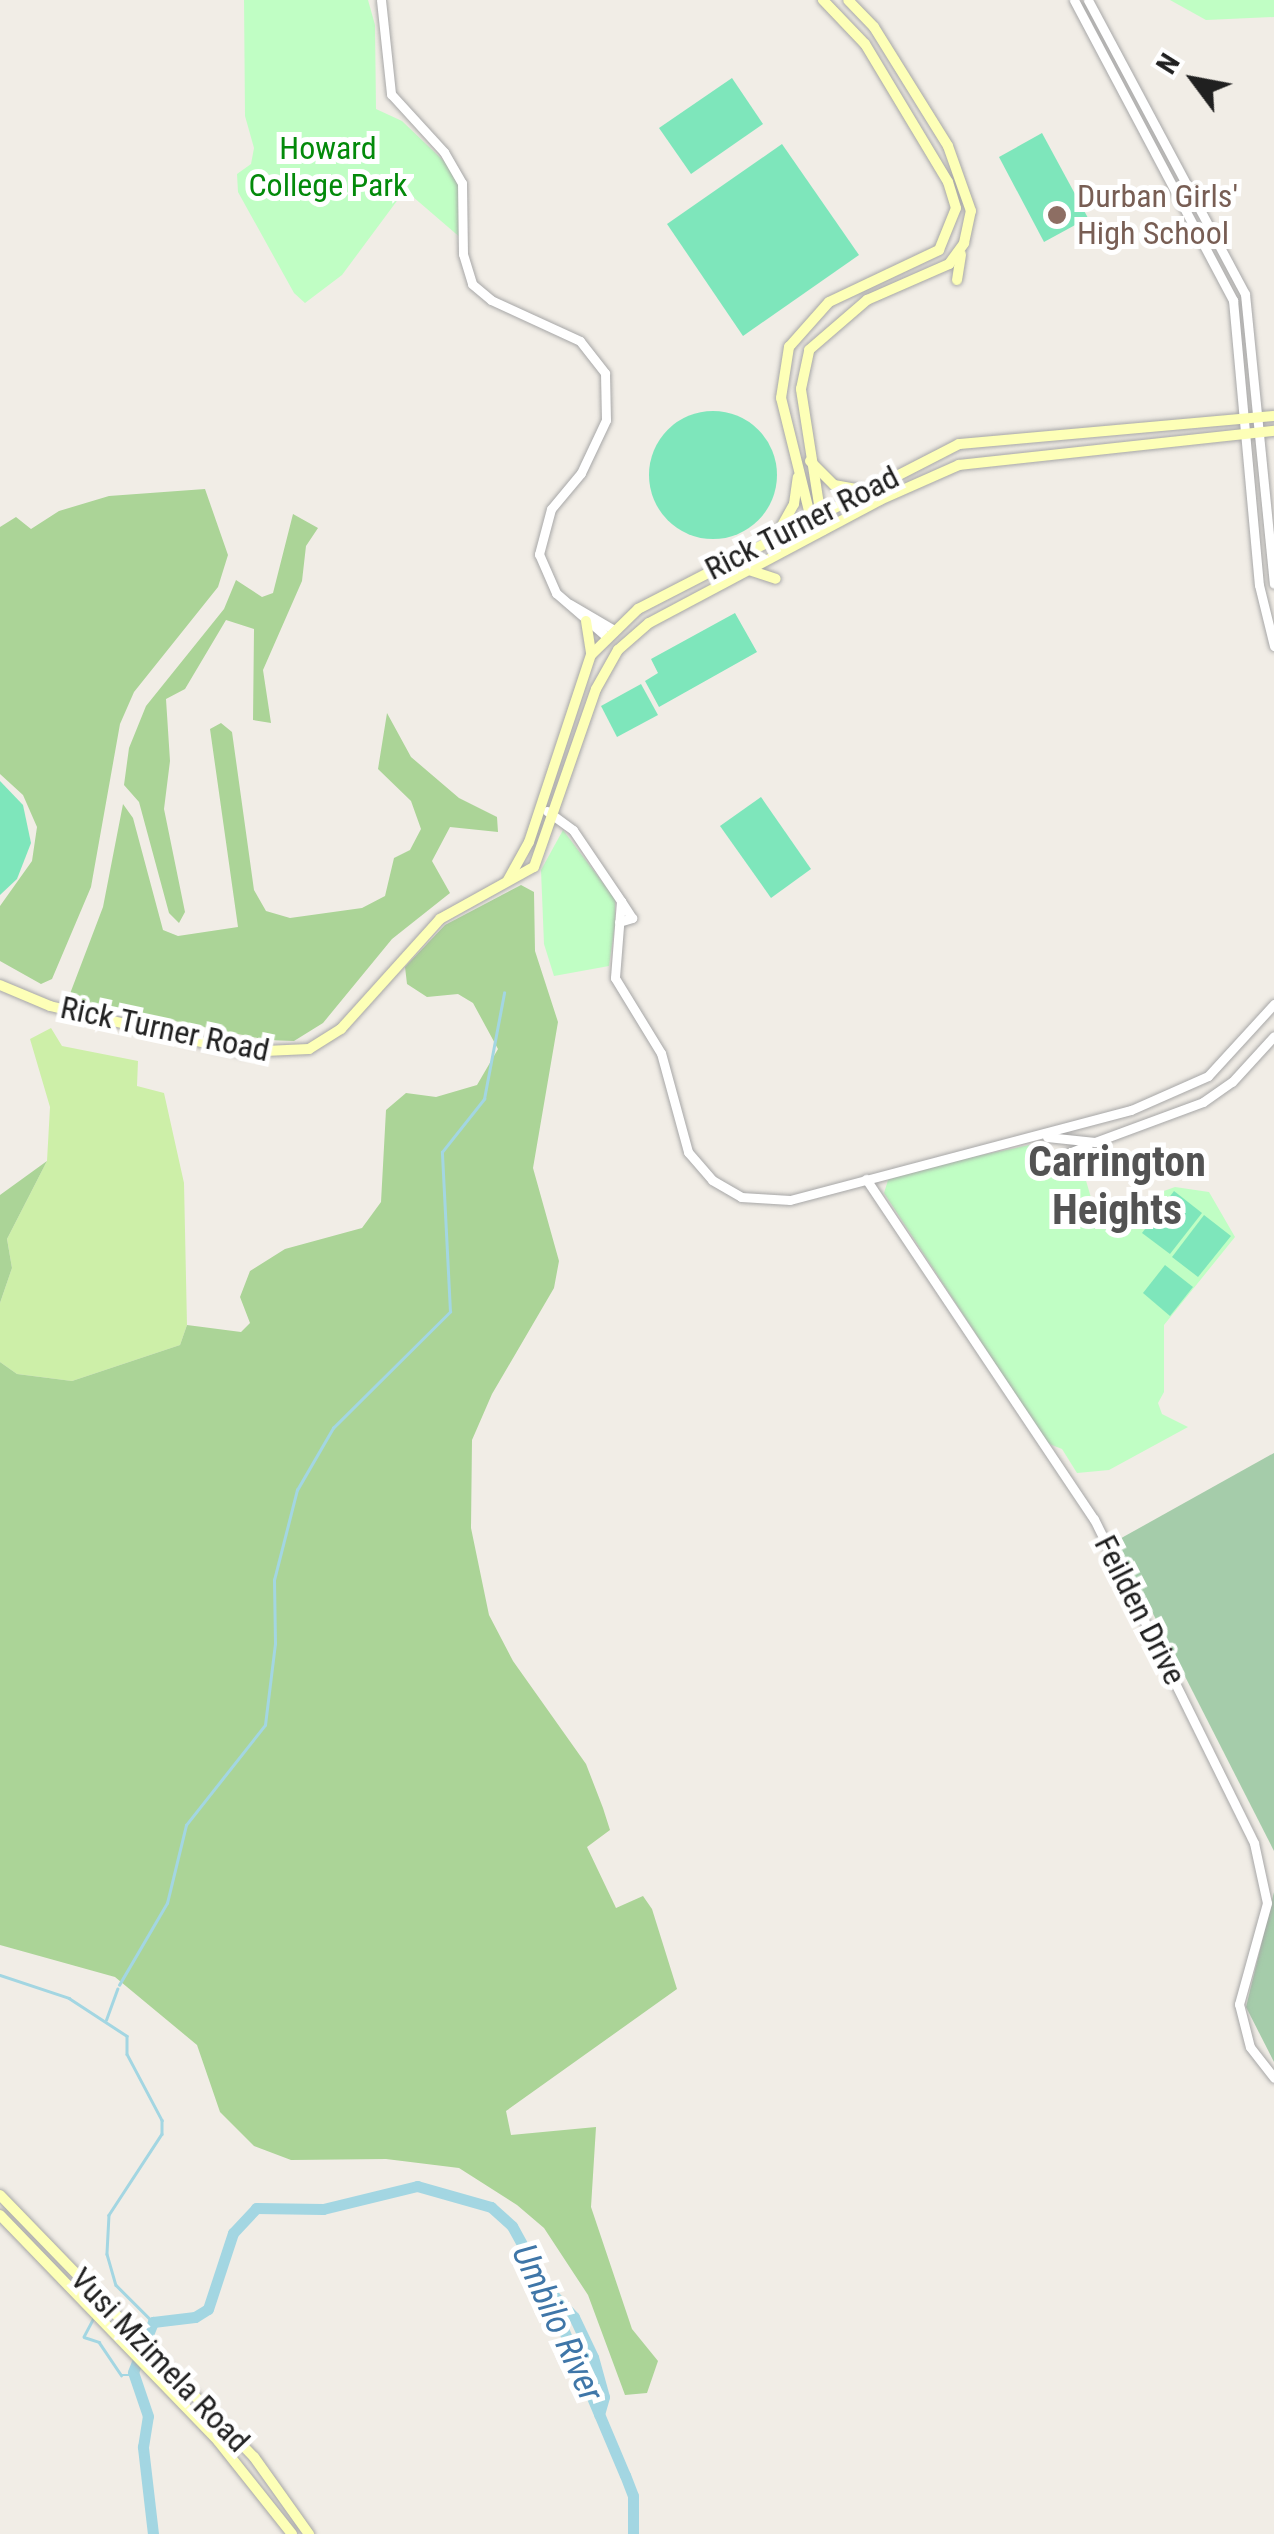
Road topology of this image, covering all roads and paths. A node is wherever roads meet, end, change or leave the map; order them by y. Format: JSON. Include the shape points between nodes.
{"nodes":[{"id":1,"x":381,"y":0,"type":"edge"},
{"id":2,"x":823,"y":0,"type":"edge"},
{"id":3,"x":848,"y":0,"type":"edge"},
{"id":4,"x":1074,"y":0,"type":"edge"},
{"id":5,"x":1088,"y":0,"type":"edge"},
{"id":6,"x":1121,"y":62,"type":"junction"},
{"id":7,"x":1110,"y":68,"type":"junction"},
{"id":8,"x":1202,"y":212,"type":"junction"},
{"id":9,"x":1190,"y":219,"type":"junction"},
{"id":10,"x":964,"y":243,"type":"junction"},
{"id":11,"x":957,"y":280,"type":"dead end"},
{"id":12,"x":1274,"y":416,"type":"edge"},
{"id":13,"x":1243,"y":417,"type":"junction"},
{"id":14,"x":1257,"y":417,"type":"junction"},
{"id":15,"x":1274,"y":430,"type":"edge"},
{"id":16,"x":1259,"y":432,"type":"junction"},
{"id":17,"x":807,"y":434,"type":"junction"},
{"id":18,"x":1244,"y":435,"type":"junction"},
{"id":19,"x":791,"y":437,"type":"junction"},
{"id":20,"x":804,"y":463,"type":"junction"},
{"id":21,"x":864,"y":490,"type":"junction"},
{"id":22,"x":814,"y":516,"type":"junction"},
{"id":23,"x":819,"y":532,"type":"junction"},
{"id":24,"x":774,"y":537,"type":"junction"},
{"id":25,"x":749,"y":570,"type":"junction"},
{"id":26,"x":776,"y":579,"type":"dead end"},
{"id":27,"x":1274,"y":584,"type":"edge"},
{"id":28,"x":568,"y":603,"type":"junction"},
{"id":29,"x":586,"y":621,"type":"junction"},
{"id":30,"x":649,"y":623,"type":"junction"},
{"id":31,"x":612,"y":635,"type":"junction"},
{"id":32,"x":1274,"y":646,"type":"edge"},
{"id":33,"x":591,"y":655,"type":"junction"},
{"id":34,"x":611,"y":660,"type":"junction"},
{"id":35,"x":539,"y":808,"type":"junction"},
{"id":36,"x":556,"y":815,"type":"junction"},
{"id":37,"x":508,"y":880,"type":"junction"},
{"id":38,"x":621,"y":901,"type":"junction"},
{"id":39,"x":619,"y":922,"type":"junction"},
{"id":40,"x":0,"y":985,"type":"edge"},
{"id":41,"x":1274,"y":1004,"type":"edge"},
{"id":42,"x":1255,"y":1027,"type":"junction"},
{"id":43,"x":1272,"y":1038,"type":"edge"},
{"id":44,"x":1130,"y":1110,"type":"junction"},
{"id":45,"x":1138,"y":1128,"type":"junction"},
{"id":46,"x":1044,"y":1136,"type":"junction"},
{"id":47,"x":1095,"y":1142,"type":"junction"},
{"id":48,"x":1054,"y":1167,"type":"dead end"},
{"id":49,"x":866,"y":1178,"type":"junction"},
{"id":50,"x":1274,"y":2078,"type":"edge"},
{"id":51,"x":0,"y":2195,"type":"edge"},
{"id":52,"x":0,"y":2215,"type":"edge"},
{"id":53,"x":292,"y":2534,"type":"edge"},
{"id":54,"x":310,"y":2534,"type":"edge"}],
"edges":[{"from":1,"to":28,"type":"street","via":[[390,94],[462,183],[463,254],[472,284],[580,341],[608,384],[598,440],[541,533],[544,572]]},
{"from":2,"to":19,"type":"main road","via":[[865,44],[948,182],[956,208],[947,240],[930,258],[829,302],[796,335],[781,386]]},
{"from":3,"to":10,"type":"main road","via":[[874,27],[958,163],[971,210]]},
{"from":4,"to":7,"type":"street"},
{"from":5,"to":6,"type":"street"},
{"from":6,"to":7,"type":"street"},
{"from":6,"to":8,"type":"street"},
{"from":7,"to":9,"type":"street"},
{"from":8,"to":9,"type":"street"},
{"from":8,"to":14,"type":"street","via":[[1245,294]]},
{"from":9,"to":13,"type":"street","via":[[1233,300]]},
{"from":10,"to":11,"type":"main road"},
{"from":10,"to":17,"type":"main road","via":[[934,274],[867,300],[816,340],[802,378]]},
{"from":12,"to":14,"type":"main road","name":"Rick Turner Road"},
{"from":13,"to":14,"type":"main road","name":"Rick Turner Road"},
{"from":13,"to":18,"type":"street"},
{"from":13,"to":21,"type":"main road","name":"Rick Turner Road","via":[[971,440]]},
{"from":14,"to":16,"type":"street"},
{"from":15,"to":16,"type":"main road","name":"Rick Turner Road"},
{"from":16,"to":18,"type":"main road","name":"Rick Turner Road"},
{"from":16,"to":27,"type":"street"},
{"from":17,"to":19,"type":"main road"},
{"from":17,"to":20,"type":"main road"},
{"from":18,"to":23,"type":"main road","name":"Rick Turner Road","via":[[959,465]]},
{"from":18,"to":32,"type":"street","via":[[1259,585]]},
{"from":19,"to":20,"type":"main road"},
{"from":20,"to":21,"type":"main road","via":[[834,485]]},
{"from":20,"to":22,"type":"main road"},
{"from":20,"to":24,"type":"main road","via":[[794,504]]},
{"from":21,"to":22,"type":"main road","name":"Rick Turner Road"},
{"from":22,"to":23,"type":"main road"},
{"from":22,"to":24,"type":"main road","name":"Rick Turner Road"},
{"from":23,"to":25,"type":"main road","name":"Rick Turner Road"},
{"from":24,"to":31,"type":"main road","name":"Rick Turner Road","via":[[649,602]]},
{"from":25,"to":26,"type":"main road"},
{"from":25,"to":30,"type":"main road","name":"Rick Turner Road"},
{"from":28,"to":29,"type":"street"},
{"from":28,"to":31,"type":"street"},
{"from":29,"to":31,"type":"street"},
{"from":29,"to":33,"type":"main road"},
{"from":30,"to":31,"type":"main road"},
{"from":30,"to":34,"type":"main road","name":"Rick Turner Road"},
{"from":31,"to":33,"type":"main road","name":"Rick Turner Road"},
{"from":31,"to":34,"type":"main road"},
{"from":33,"to":35,"type":"main road","name":"Rick Turner Road"},
{"from":34,"to":36,"type":"main road","name":"Rick Turner Road","via":[[590,703]]},
{"from":35,"to":36,"type":"street"},
{"from":35,"to":37,"type":"main road","name":"Rick Turner Road"},
{"from":36,"to":37,"type":"main road","name":"Rick Turner Road","via":[[534,867]]},
{"from":36,"to":38,"type":"street"},
{"from":37,"to":40,"type":"main road","name":"Rick Turner Road","via":[[440,919],[341,1029],[295,1053],[253,1054],[132,1028]]},
{"from":38,"to":39,"type":"street"},
{"from":38,"to":39,"type":"street","via":[[632,918]]},
{"from":39,"to":49,"type":"street","via":[[615,978],[661,1053],[684,1141],[700,1169],[733,1194],[766,1201]]},
{"from":41,"to":42,"type":"street"},
{"from":42,"to":43,"type":"street"},
{"from":42,"to":44,"type":"street","via":[[1208,1076]]},
{"from":43,"to":45,"type":"street","via":[[1216,1096]]},
{"from":44,"to":45,"type":"street"},
{"from":44,"to":46,"type":"street"},
{"from":45,"to":47,"type":"street"},
{"from":46,"to":47,"type":"street"},
{"from":46,"to":49,"type":"street"},
{"from":47,"to":48,"type":"street","via":[[1061,1155]]},
{"from":49,"to":50,"type":"street","name":"Feilden Drive","via":[[1094,1519],[1254,1842],[1266,1903],[1239,2004],[1250,2048]]},
{"from":51,"to":54,"type":"main road","name":"Vusi Mzimela Road","via":[[254,2457]]},
{"from":52,"to":53,"type":"main road","name":"Vusi Mzimela Road","via":[[272,2502]]}]}
